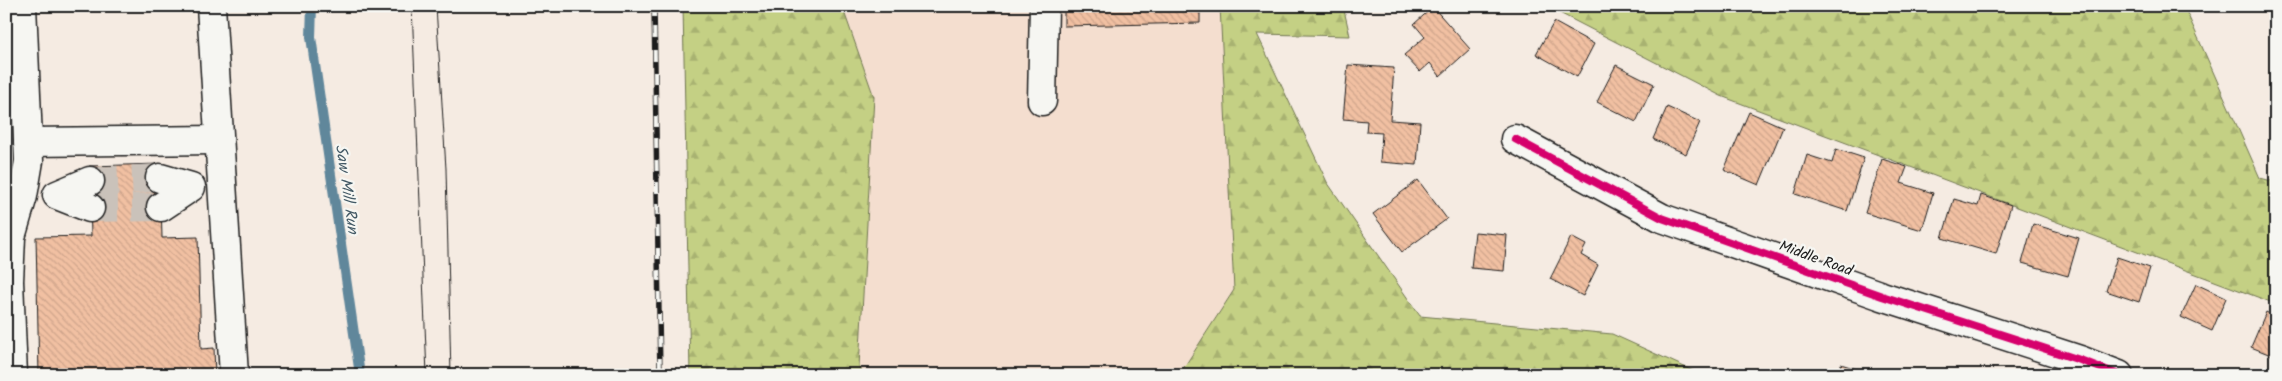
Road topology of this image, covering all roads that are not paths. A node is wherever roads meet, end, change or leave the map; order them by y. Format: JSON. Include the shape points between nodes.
{"nodes":[{"id":1,"x":22,"y":6,"type":"edge"},
{"id":2,"x":211,"y":6,"type":"edge"},
{"id":3,"x":1044,"y":6,"type":"edge"},
{"id":4,"x":1042,"y":101,"type":"dead end"},
{"id":5,"x":1515,"y":139,"type":"dead end"},
{"id":6,"x":219,"y":140,"type":"junction"},
{"id":7,"x":28,"y":142,"type":"junction"},
{"id":8,"x":160,"y":178,"type":"tunnel mouth"},
{"id":9,"x":90,"y":181,"type":"tunnel mouth"},
{"id":10,"x":222,"y":185,"type":"junction"},
{"id":11,"x":192,"y":187,"type":"junction"},
{"id":12,"x":57,"y":195,"type":"junction"},
{"id":13,"x":15,"y":197,"type":"edge"},
{"id":14,"x":161,"y":207,"type":"tunnel mouth"},
{"id":15,"x":90,"y":208,"type":"tunnel mouth"},
{"id":16,"x":13,"y":375,"type":"edge"},
{"id":17,"x":234,"y":375,"type":"edge"},
{"id":18,"x":2119,"y":375,"type":"edge"}],
"edges":[{"from":1,"to":7,"type":"street"},
{"from":2,"to":6,"type":"street"},
{"from":3,"to":4,"type":"street"},
{"from":5,"to":18,"type":"street","name":"Middle Road","via":[[1662,218]]},
{"from":6,"to":7,"type":"street"},
{"from":6,"to":10,"type":"street"},
{"from":7,"to":13,"type":"street","via":[[29,161]]},
{"from":8,"to":11,"type":"street"},
{"from":9,"to":12,"type":"street"},
{"from":10,"to":11,"type":"street"},
{"from":10,"to":17,"type":"street"},
{"from":11,"to":14,"type":"street"},
{"from":12,"to":13,"type":"street"},
{"from":12,"to":15,"type":"street"},
{"from":13,"to":16,"type":"street","via":[[9,282]]}]}
